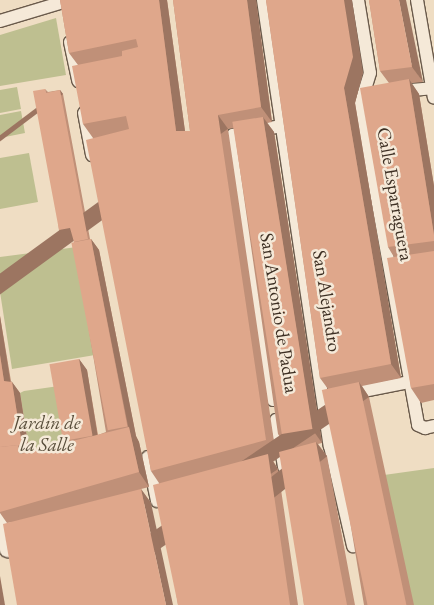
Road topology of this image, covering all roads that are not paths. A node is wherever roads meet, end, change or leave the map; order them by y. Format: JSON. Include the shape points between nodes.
{"nodes":[{"id":1,"x":263,"y":0,"type":"edge"},
{"id":2,"x":358,"y":0,"type":"edge"},
{"id":3,"x":417,"y":0,"type":"edge"},
{"id":4,"x":66,"y":5,"type":"edge"},
{"id":5,"x":0,"y":21,"type":"edge"},
{"id":6,"x":68,"y":29,"type":"edge"},
{"id":7,"x":433,"y":93,"type":"edge"},
{"id":8,"x":373,"y":94,"type":"junction"},
{"id":9,"x":281,"y":126,"type":"junction"},
{"id":10,"x":94,"y":167,"type":"edge"},
{"id":11,"x":410,"y":382,"type":"junction"},
{"id":12,"x":323,"y":399,"type":"junction"},
{"id":13,"x":434,"y":426,"type":"edge"},
{"id":14,"x":146,"y":446,"type":"edge"},
{"id":15,"x":330,"y":446,"type":"junction"},
{"id":16,"x":314,"y":450,"type":"edge"},
{"id":17,"x":298,"y":456,"type":"edge"},
{"id":18,"x":278,"y":462,"type":"junction"},
{"id":19,"x":286,"y":480,"type":"edge"},
{"id":20,"x":0,"y":500,"type":"edge"},
{"id":21,"x":160,"y":513,"type":"edge"},
{"id":22,"x":7,"y":533,"type":"edge"},
{"id":23,"x":355,"y":558,"type":"edge"},
{"id":24,"x":12,"y":569,"type":"edge"}],
"edges":[{"from":1,"to":9,"type":"street","name":"San Alejandro"},
{"from":2,"to":8,"type":"street","name":"Calle Esparraguera"},
{"from":3,"to":7,"type":"street"},
{"from":4,"to":5,"type":"street"},
{"from":6,"to":10,"type":"street","via":[[81,72],[81,96],[95,147]]},
{"from":7,"to":8,"type":"street"},
{"from":8,"to":11,"type":"street","name":"Calle Esparraguera","via":[[360,105],[394,268]]},
{"from":9,"to":12,"type":"street","name":"San Alejandro"},
{"from":9,"to":18,"type":"street","name":"San Antonio de Padua","via":[[233,135]]},
{"from":11,"to":12,"type":"street"},
{"from":11,"to":13,"type":"street","name":"Calle Esparraguera","via":[[418,426]]},
{"from":12,"to":15,"type":"street","name":"San Alejandro"},
{"from":14,"to":21,"type":"street"},
{"from":15,"to":16,"type":"street"},
{"from":15,"to":23,"type":"street","name":"San Alejandro"},
{"from":17,"to":18,"type":"street"},
{"from":18,"to":19,"type":"street","name":"San Antonio de Padua"},
{"from":20,"to":22,"type":"street"},
{"from":22,"to":24,"type":"street"}]}
